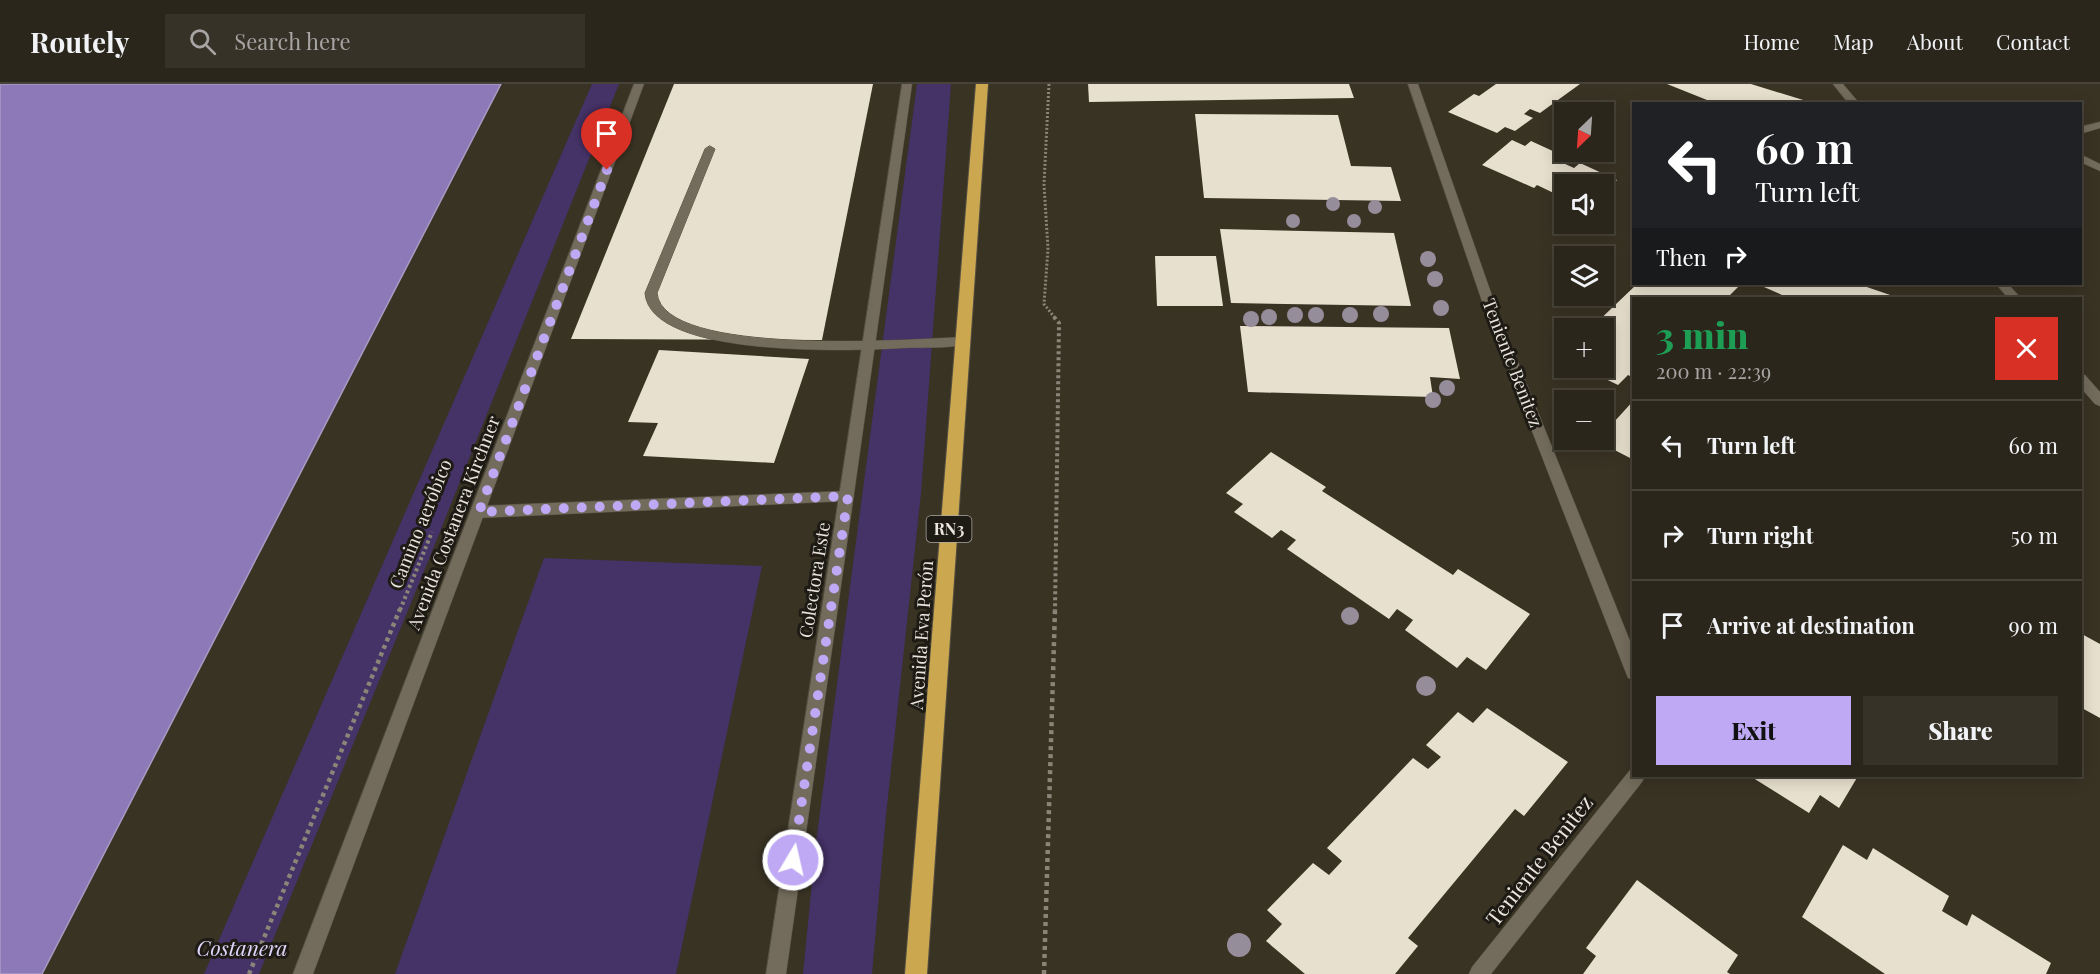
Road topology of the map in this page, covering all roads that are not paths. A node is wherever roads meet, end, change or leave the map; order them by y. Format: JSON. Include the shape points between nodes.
{"nodes":[{"id":1,"x":639,"y":84,"type":"edge"},
{"id":2,"x":907,"y":84,"type":"edge"},
{"id":3,"x":982,"y":84,"type":"edge"},
{"id":4,"x":1413,"y":84,"type":"edge"},
{"id":5,"x":1838,"y":84,"type":"edge"},
{"id":6,"x":1853,"y":102,"type":"edge"},
{"id":7,"x":2100,"y":125,"type":"edge"},
{"id":8,"x":2082,"y":130,"type":"edge"},
{"id":9,"x":710,"y":149,"type":"dead end"},
{"id":10,"x":2082,"y":158,"type":"edge"},
{"id":11,"x":2100,"y":168,"type":"edge"},
{"id":12,"x":2003,"y":285,"type":"edge"},
{"id":13,"x":2013,"y":297,"type":"edge"},
{"id":14,"x":963,"y":341,"type":"junction"},
{"id":15,"x":869,"y":346,"type":"junction"},
{"id":16,"x":2082,"y":380,"type":"edge"},
{"id":17,"x":2100,"y":401,"type":"edge"},
{"id":18,"x":848,"y":496,"type":"junction"},
{"id":19,"x":479,"y":512,"type":"junction"},
{"id":20,"x":1632,"y":668,"type":"edge"},
{"id":21,"x":1634,"y":777,"type":"edge"},
{"id":22,"x":303,"y":974,"type":"edge"},
{"id":23,"x":776,"y":974,"type":"edge"},
{"id":24,"x":916,"y":974,"type":"edge"},
{"id":25,"x":1479,"y":974,"type":"edge"}],
"edges":[{"from":1,"to":19,"type":"street","name":"Avenida Costanera Kirchner"},
{"from":2,"to":15,"type":"street","name":"Colectora Este"},
{"from":3,"to":14,"type":"highway","name":"Avenida Eva Perón","number":"RN3"},
{"from":4,"to":20,"type":"street","name":"Teniente Benitez","via":[[1491,310]]},
{"from":5,"to":6,"type":"street"},
{"from":7,"to":8,"type":"street"},
{"from":9,"to":15,"type":"street","via":[[651,292],[653,306],[683,327],[720,336],[782,345]]},
{"from":10,"to":11,"type":"street"},
{"from":12,"to":13,"type":"street"},
{"from":14,"to":15,"type":"street"},
{"from":14,"to":24,"type":"highway","name":"Avenida Eva Perón","number":"RN3"},
{"from":15,"to":18,"type":"street","name":"Colectora Este"},
{"from":16,"to":17,"type":"street"},
{"from":18,"to":19,"type":"street"},
{"from":18,"to":23,"type":"street","name":"Colectora Este"},
{"from":19,"to":22,"type":"street","name":"Avenida Costanera Kirchner"},
{"from":21,"to":25,"type":"street","name":"Teniente Benitez"}]}
